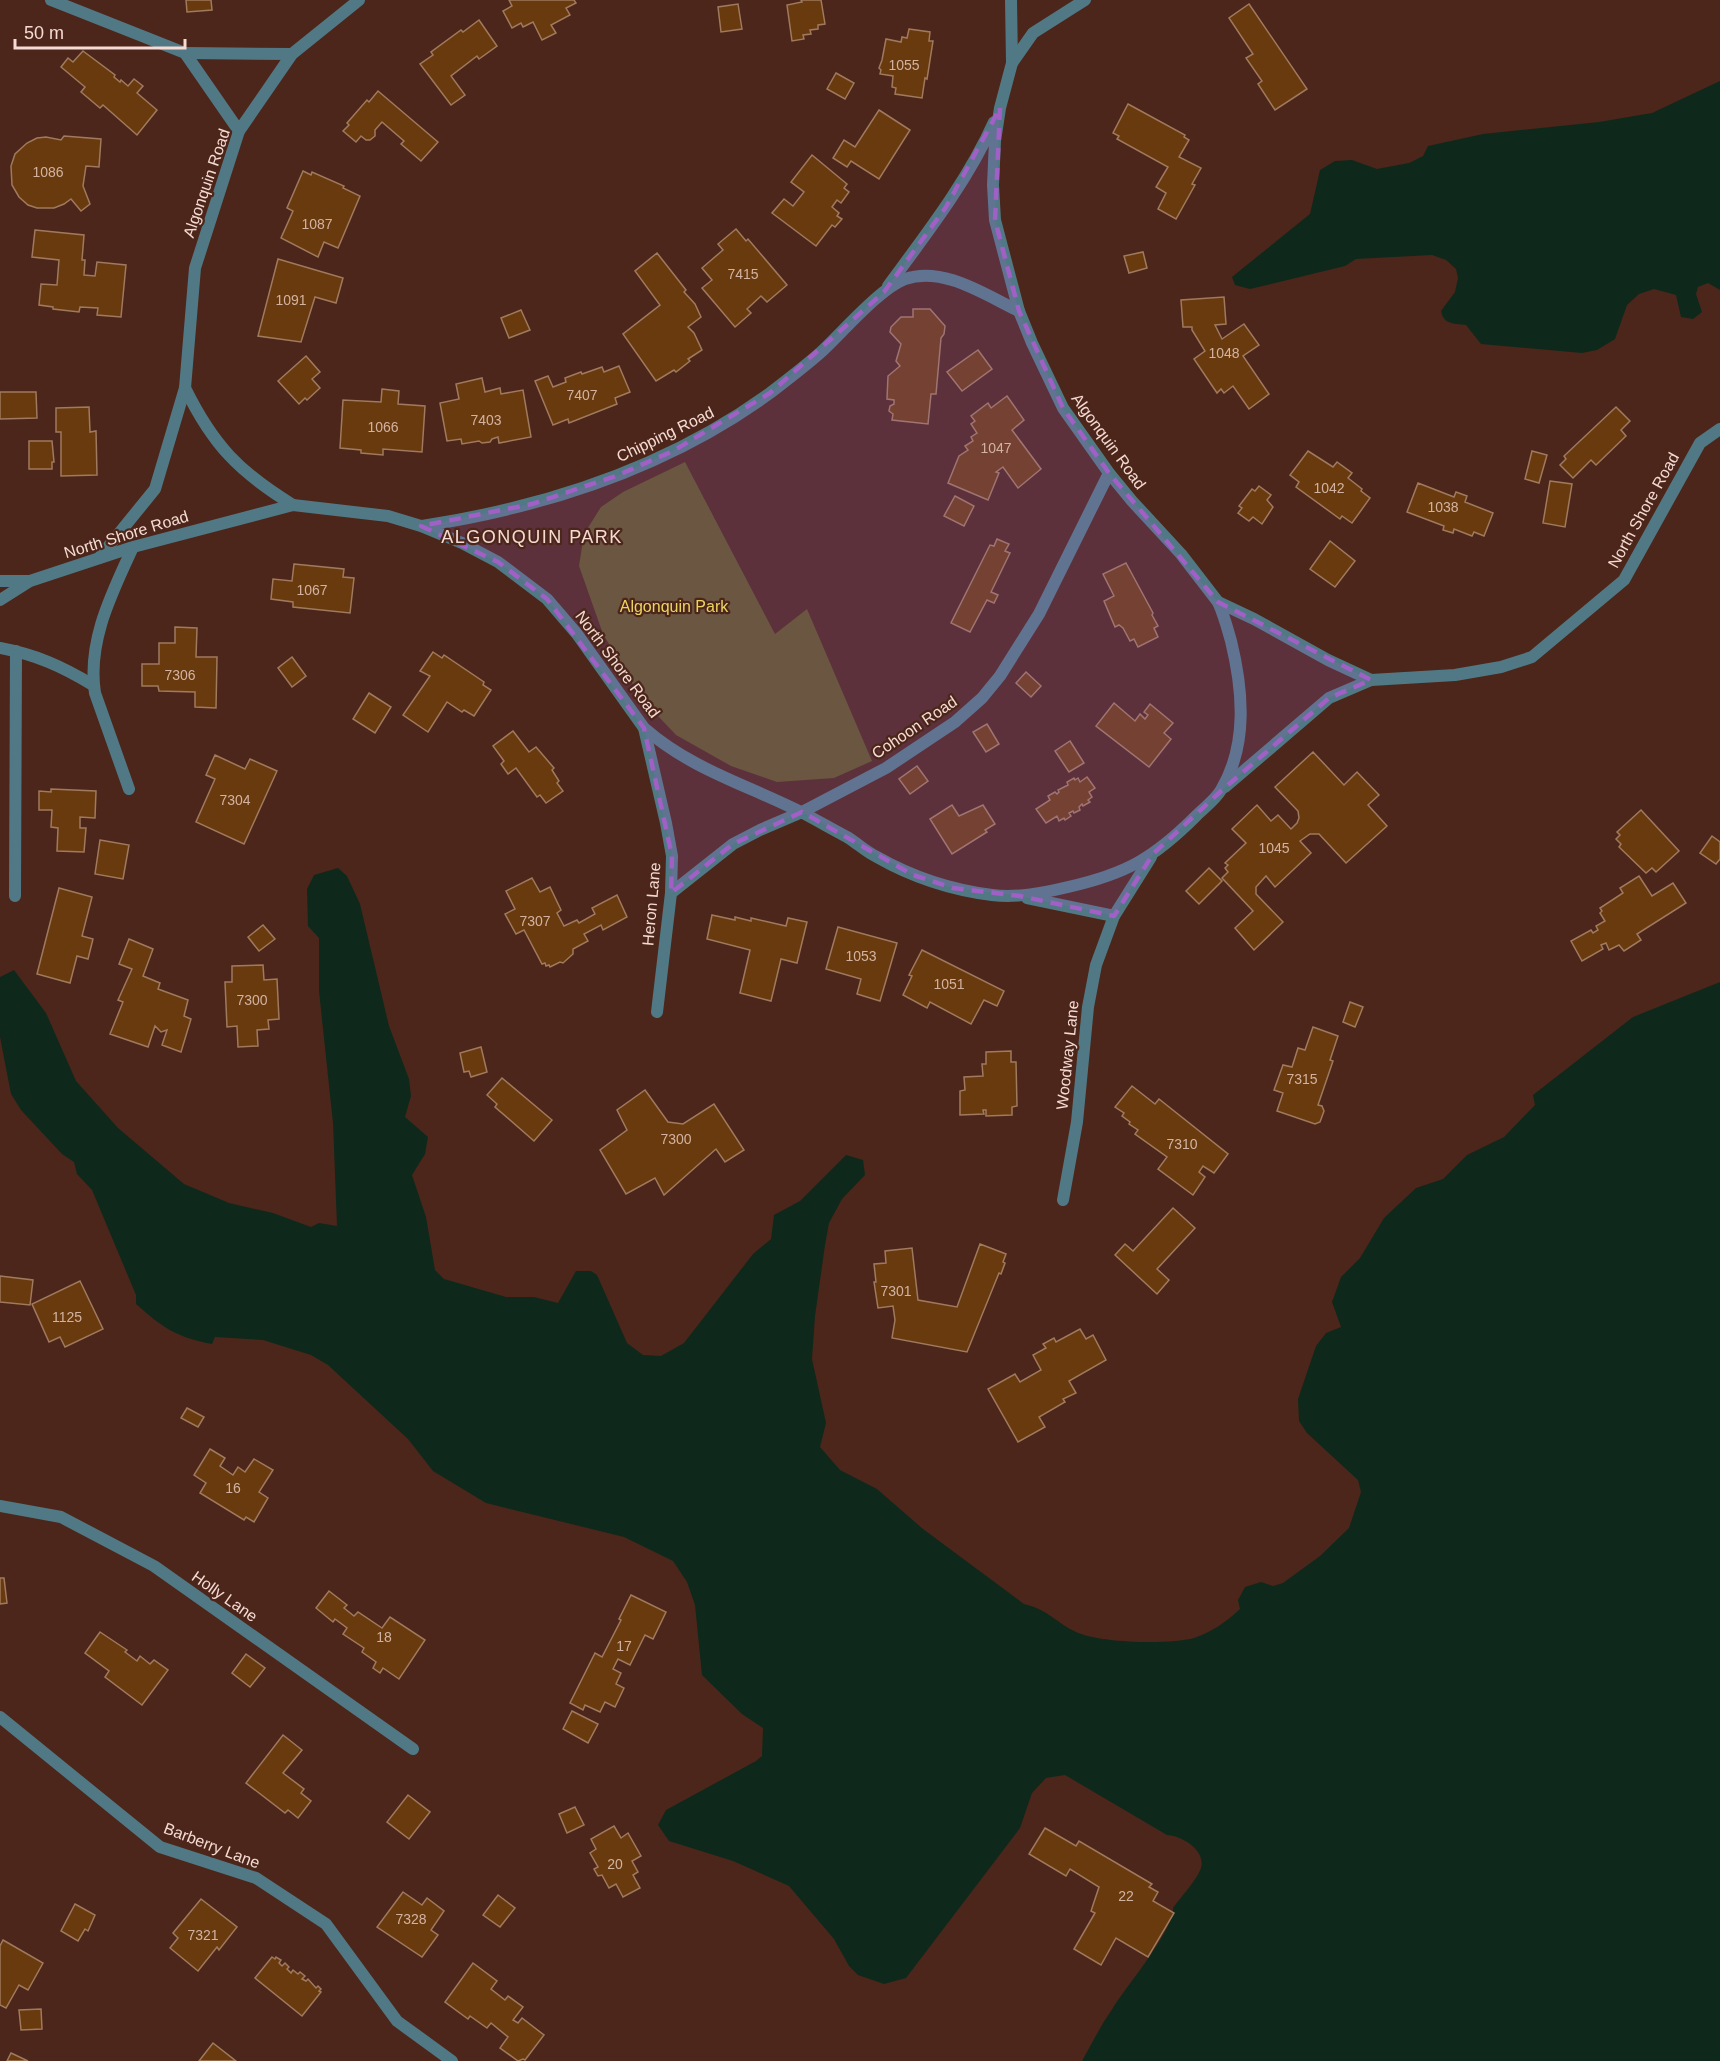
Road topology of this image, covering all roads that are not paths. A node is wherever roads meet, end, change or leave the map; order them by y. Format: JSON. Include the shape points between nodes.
{"nodes":[{"id":1,"x":51,"y":0,"type":"edge"},
{"id":2,"x":359,"y":0,"type":"edge"},
{"id":3,"x":1011,"y":0,"type":"edge"},
{"id":4,"x":1085,"y":0,"type":"edge"},
{"id":5,"x":185,"y":53,"type":"junction"},
{"id":6,"x":291,"y":54,"type":"junction"},
{"id":7,"x":1012,"y":63,"type":"junction"},
{"id":8,"x":1000,"y":108,"type":"junction"},
{"id":9,"x":239,"y":131,"type":"junction"},
{"id":10,"x":884,"y":292,"type":"junction"},
{"id":11,"x":1019,"y":311,"type":"junction"},
{"id":12,"x":185,"y":388,"type":"junction"},
{"id":13,"x":1720,"y":429,"type":"edge"},
{"id":14,"x":1109,"y":473,"type":"junction"},
{"id":15,"x":293,"y":505,"type":"junction"},
{"id":16,"x":421,"y":526,"type":"junction"},
{"id":17,"x":133,"y":546,"type":"junction"},
{"id":18,"x":99,"y":558,"type":"junction"},
{"id":19,"x":30,"y":581,"type":"junction"},
{"id":20,"x":0,"y":582,"type":"edge"},
{"id":21,"x":0,"y":600,"type":"edge"},
{"id":22,"x":1218,"y":602,"type":"junction"},
{"id":23,"x":0,"y":648,"type":"edge"},
{"id":24,"x":16,"y":651,"type":"junction"},
{"id":25,"x":1371,"y":680,"type":"junction"},
{"id":26,"x":93,"y":685,"type":"junction"},
{"id":27,"x":644,"y":728,"type":"junction"},
{"id":28,"x":129,"y":789,"type":"dead end"},
{"id":29,"x":1220,"y":792,"type":"junction"},
{"id":30,"x":802,"y":812,"type":"junction"},
{"id":31,"x":1153,"y":854,"type":"junction"},
{"id":32,"x":671,"y":893,"type":"junction"},
{"id":33,"x":15,"y":896,"type":"dead end"},
{"id":34,"x":1020,"y":896,"type":"junction"},
{"id":35,"x":1114,"y":916,"type":"junction"},
{"id":36,"x":657,"y":1012,"type":"dead end"},
{"id":37,"x":1063,"y":1200,"type":"dead end"},
{"id":38,"x":0,"y":1506,"type":"edge"},
{"id":39,"x":0,"y":1717,"type":"edge"},
{"id":40,"x":413,"y":1749,"type":"dead end"},
{"id":41,"x":452,"y":2061,"type":"edge"}],
"edges":[{"from":1,"to":5,"type":"street"},
{"from":2,"to":6,"type":"street","name":"Algonquin Road"},
{"from":3,"to":7,"type":"street","name":"Algonquin Road"},
{"from":4,"to":7,"type":"street","via":[[1033,33]]},
{"from":5,"to":6,"type":"street"},
{"from":5,"to":9,"type":"street"},
{"from":6,"to":9,"type":"street","name":"Algonquin Road"},
{"from":7,"to":8,"type":"street","name":"Algonquin Road"},
{"from":8,"to":10,"type":"street","name":"Chipping Road","via":[[982,148],[946,207]]},
{"from":8,"to":11,"type":"street","name":"Algonquin Road","via":[[994,163],[995,220]]},
{"from":9,"to":12,"type":"street","name":"Algonquin Road","via":[[195,268]]},
{"from":10,"to":11,"type":"street","name":"Chipping Road","via":[[906,279],[926,275],[951,279]]},
{"from":10,"to":16,"type":"street","name":"Chipping Road","via":[[819,354],[770,393],[674,451],[616,476],[532,504]]},
{"from":11,"to":14,"type":"street","name":"Algonquin Road","via":[[1063,408]]},
{"from":12,"to":15,"type":"street","via":[[217,443],[243,470]]},
{"from":12,"to":18,"type":"street","name":"Algonquin Road","via":[[155,489]]},
{"from":13,"to":25,"type":"street","name":"North Shore Road","via":[[1700,443],[1624,580],[1532,657],[1455,675]]},
{"from":14,"to":22,"type":"street","name":"Algonquin Road"},
{"from":14,"to":30,"type":"street","name":"Cohoon Road","via":[[1039,614],[982,698],[955,722],[886,768]]},
{"from":15,"to":16,"type":"street","name":"North Shore Road","via":[[388,516]]},
{"from":15,"to":17,"type":"street","name":"North Shore Road"},
{"from":16,"to":27,"type":"street","name":"North Shore Road","via":[[498,562],[547,599]]},
{"from":17,"to":18,"type":"street","name":"North Shore Road"},
{"from":17,"to":26,"type":"street","via":[[99,630]]},
{"from":18,"to":19,"type":"street","name":"North Shore Road"},
{"from":19,"to":20,"type":"street"},
{"from":19,"to":21,"type":"street","name":"North Shore Road"},
{"from":22,"to":25,"type":"street","name":"Algonquin Road"},
{"from":22,"to":29,"type":"street","name":"North Shore Road","via":[[1236,664],[1241,708],[1240,737]]},
{"from":23,"to":24,"type":"street"},
{"from":24,"to":26,"type":"street","via":[[62,667]]},
{"from":24,"to":33,"type":"street"},
{"from":25,"to":29,"type":"street","name":"North Shore Road","via":[[1329,698]]},
{"from":26,"to":28,"type":"street"},
{"from":27,"to":30,"type":"street","name":"North Shore Road","via":[[692,763]]},
{"from":27,"to":32,"type":"street","name":"Heron Lane","via":[[672,856]]},
{"from":29,"to":31,"type":"street","name":"North Shore Road"},
{"from":30,"to":32,"type":"street","name":"Cohoon Road","via":[[733,844]]},
{"from":30,"to":34,"type":"street","name":"North Shore Road","via":[[914,875],[953,888]]},
{"from":31,"to":34,"type":"street","name":"North Shore Road","via":[[1103,879]]},
{"from":31,"to":35,"type":"street","name":"Woodway Lane"},
{"from":32,"to":36,"type":"street","name":"Heron Lane"},
{"from":34,"to":35,"type":"street"},
{"from":35,"to":37,"type":"street","name":"Woodway Lane","via":[[1096,965],[1088,1007],[1077,1122]]},
{"from":38,"to":40,"type":"street","name":"Holly Lane","via":[[61,1517],[154,1566]]},
{"from":39,"to":41,"type":"street","name":"Barberry Lane","via":[[160,1846],[256,1878],[326,1924],[397,2021]]}]}
